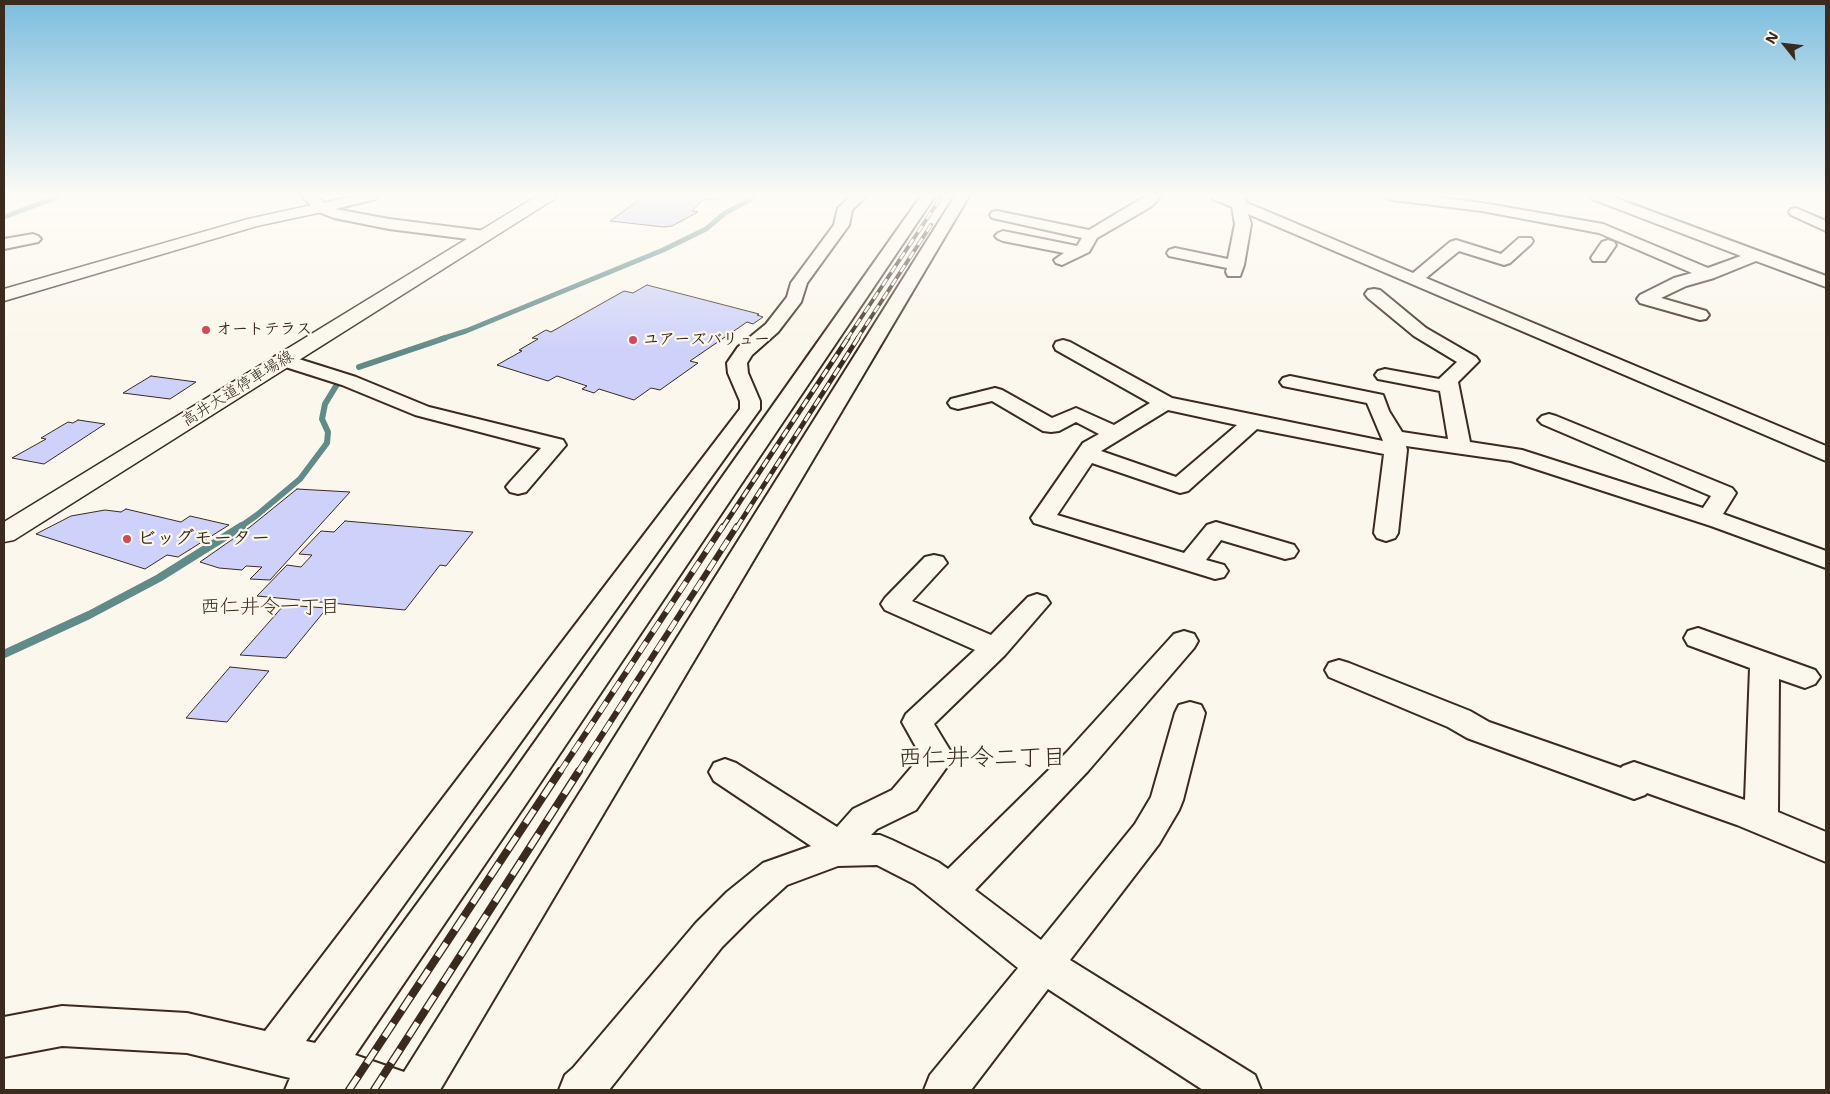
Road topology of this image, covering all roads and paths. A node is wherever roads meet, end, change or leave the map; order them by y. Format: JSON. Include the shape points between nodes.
{"nodes":[{"id":1,"x":167,"y":247,"type":"edge"},
{"id":2,"x":466,"y":247,"type":"edge"},
{"id":3,"x":825,"y":247,"type":"edge"},
{"id":4,"x":893,"y":247,"type":"edge"},
{"id":5,"x":931,"y":247,"type":"edge"},
{"id":6,"x":1056,"y":247,"type":"edge"},
{"id":7,"x":1082,"y":247,"type":"edge"},
{"id":8,"x":1239,"y":247,"type":"edge"},
{"id":9,"x":1341,"y":247,"type":"edge"},
{"id":10,"x":1454,"y":247,"type":"edge"},
{"id":11,"x":1463,"y":247,"type":"edge"},
{"id":12,"x":1518,"y":247,"type":"edge"},
{"id":13,"x":1606,"y":247,"type":"edge"},
{"id":14,"x":1644,"y":247,"type":"edge"},
{"id":15,"x":1735,"y":247,"type":"edge"},
{"id":16,"x":1079,"y":252,"type":"junction"},
{"id":17,"x":1175,"y":253,"type":"dead end"},
{"id":18,"x":1757,"y":255,"type":"junction"},
{"id":19,"x":1599,"y":258,"type":"dead end"},
{"id":20,"x":1062,"y":260,"type":"dead end"},
{"id":21,"x":1812,"y":262,"type":"dead end"},
{"id":22,"x":1788,"y":267,"type":"junction"},
{"id":23,"x":1708,"y":274,"type":"junction"},
{"id":24,"x":1414,"y":280,"type":"junction"},
{"id":25,"x":1826,"y":282,"type":"edge"},
{"id":26,"x":1374,"y":294,"type":"dead end"},
{"id":27,"x":4,"y":295,"type":"edge"},
{"id":28,"x":1700,"y":315,"type":"dead end"},
{"id":29,"x":1063,"y":346,"type":"dead end"},
{"id":30,"x":283,"y":360,"type":"junction"},
{"id":31,"x":1385,"y":375,"type":"dead end"},
{"id":32,"x":1290,"y":382,"type":"dead end"},
{"id":33,"x":1449,"y":387,"type":"junction"},
{"id":34,"x":958,"y":403,"type":"dead end"},
{"id":35,"x":1165,"y":403,"type":"junction"},
{"id":36,"x":1549,"y":420,"type":"dead end"},
{"id":37,"x":1253,"y":422,"type":"junction"},
{"id":38,"x":1115,"y":434,"type":"junction"},
{"id":39,"x":1394,"y":444,"type":"junction"},
{"id":40,"x":1460,"y":447,"type":"junction"},
{"id":41,"x":1086,"y":454,"type":"junction"},
{"id":42,"x":1826,"y":454,"type":"edge"},
{"id":43,"x":518,"y":486,"type":"dead end"},
{"id":44,"x":1708,"y":518,"type":"junction"},
{"id":45,"x":1386,"y":533,"type":"dead end"},
{"id":46,"x":4,"y":534,"type":"edge"},
{"id":47,"x":1285,"y":551,"type":"dead end"},
{"id":48,"x":1826,"y":560,"type":"edge"},
{"id":49,"x":934,"y":563,"type":"dead end"},
{"id":50,"x":1190,"y":563,"type":"junction"},
{"id":51,"x":1216,"y":571,"type":"dead end"},
{"id":52,"x":1037,"y":602,"type":"dead end"},
{"id":53,"x":1698,"y":638,"type":"dead end"},
{"id":54,"x":1184,"y":641,"type":"dead end"},
{"id":55,"x":995,"y":648,"type":"junction"},
{"id":56,"x":1765,"y":662,"type":"junction"},
{"id":57,"x":1339,"y":670,"type":"dead end"},
{"id":58,"x":1805,"y":677,"type":"dead end"},
{"id":59,"x":1190,"y":713,"type":"dead end"},
{"id":60,"x":724,"y":772,"type":"dead end"},
{"id":61,"x":1761,"y":820,"type":"junction"},
{"id":62,"x":1826,"y":847,"type":"edge"},
{"id":63,"x":837,"y":851,"type":"junction"},
{"id":64,"x":950,"y":891,"type":"junction"},
{"id":65,"x":1044,"y":965,"type":"junction"},
{"id":66,"x":4,"y":1037,"type":"edge"},
{"id":67,"x":273,"y":1053,"type":"junction"},
{"id":68,"x":315,"y":1078,"type":"edge"},
{"id":69,"x":398,"y":1090,"type":"edge"},
{"id":70,"x":417,"y":1090,"type":"edge"},
{"id":71,"x":580,"y":1090,"type":"edge"},
{"id":72,"x":945,"y":1090,"type":"edge"},
{"id":73,"x":1240,"y":1090,"type":"edge"}],
"edges":[{"from":1,"to":27,"type":"main road"},
{"from":2,"to":30,"type":"main road","name":"高井大道停車場線"},
{"from":3,"to":67,"type":"street","via":[[799,283],[795,298],[772,328],[745,351],[737,363],[750,409]]},
{"from":4,"to":68,"type":"street"},
{"from":5,"to":70,"type":"street"},
{"from":6,"to":16,"type":"street"},
{"from":7,"to":16,"type":"street"},
{"from":8,"to":17,"type":"street","via":[[1235,269]]},
{"from":9,"to":24,"type":"street"},
{"from":10,"to":24,"type":"street"},
{"from":11,"to":12,"type":"street","via":[[1504,260]]},
{"from":13,"to":19,"type":"street"},
{"from":14,"to":23,"type":"street"},
{"from":15,"to":18,"type":"street"},
{"from":16,"to":20,"type":"street"},
{"from":18,"to":22,"type":"street"},
{"from":18,"to":23,"type":"street"},
{"from":21,"to":22,"type":"street"},
{"from":22,"to":25,"type":"street"},
{"from":23,"to":28,"type":"street","via":[[1680,282],[1646,299]]},
{"from":24,"to":42,"type":"street"},
{"from":26,"to":33,"type":"street","via":[[1420,332],[1469,361],[1448,381]]},
{"from":29,"to":35,"type":"street"},
{"from":30,"to":43,"type":"street","via":[[348,381],[422,411],[555,445]]},
{"from":30,"to":46,"type":"main road","name":"高井大道停車場線"},
{"from":31,"to":33,"type":"street"},
{"from":32,"to":39,"type":"street","via":[[1376,399]]},
{"from":33,"to":40,"type":"street"},
{"from":34,"to":38,"type":"street","via":[[995,394],[1051,426],[1076,414]]},
{"from":35,"to":37,"type":"street"},
{"from":35,"to":38,"type":"street"},
{"from":36,"to":44,"type":"street","via":[[1724,493]]},
{"from":37,"to":39,"type":"street"},
{"from":37,"to":41,"type":"street","via":[[1180,486]]},
{"from":38,"to":41,"type":"street"},
{"from":39,"to":40,"type":"street"},
{"from":39,"to":45,"type":"street"},
{"from":40,"to":44,"type":"street","via":[[1514,455]]},
{"from":41,"to":50,"type":"street","via":[[1043,518]]},
{"from":44,"to":48,"type":"street"},
{"from":47,"to":50,"type":"street","via":[[1216,530]]},
{"from":49,"to":55,"type":"street","via":[[894,604]]},
{"from":50,"to":51,"type":"street"},
{"from":52,"to":55,"type":"street"},
{"from":53,"to":56,"type":"street"},
{"from":54,"to":64,"type":"street","via":[[1078,762]]},
{"from":55,"to":63,"type":"street","via":[[918,722],[938,757],[904,800],[865,819]]},
{"from":56,"to":58,"type":"street"},
{"from":56,"to":61,"type":"street"},
{"from":57,"to":61,"type":"street","via":[[1459,719],[1487,734],[1634,786],[1634,775]]},
{"from":59,"to":65,"type":"street","via":[[1167,800],[1147,834]]},
{"from":60,"to":63,"type":"street","via":[[830,840]]},
{"from":61,"to":62,"type":"street"},
{"from":63,"to":64,"type":"street","via":[[880,850],[926,873]]},
{"from":63,"to":71,"type":"street","via":[[775,874],[740,904]]},
{"from":64,"to":65,"type":"street"},
{"from":65,"to":72,"type":"street"},
{"from":65,"to":73,"type":"street"},
{"from":66,"to":67,"type":"street","via":[[62,1026],[187,1032]]},
{"from":67,"to":68,"type":"street"},
{"from":68,"to":69,"type":"street"}]}
